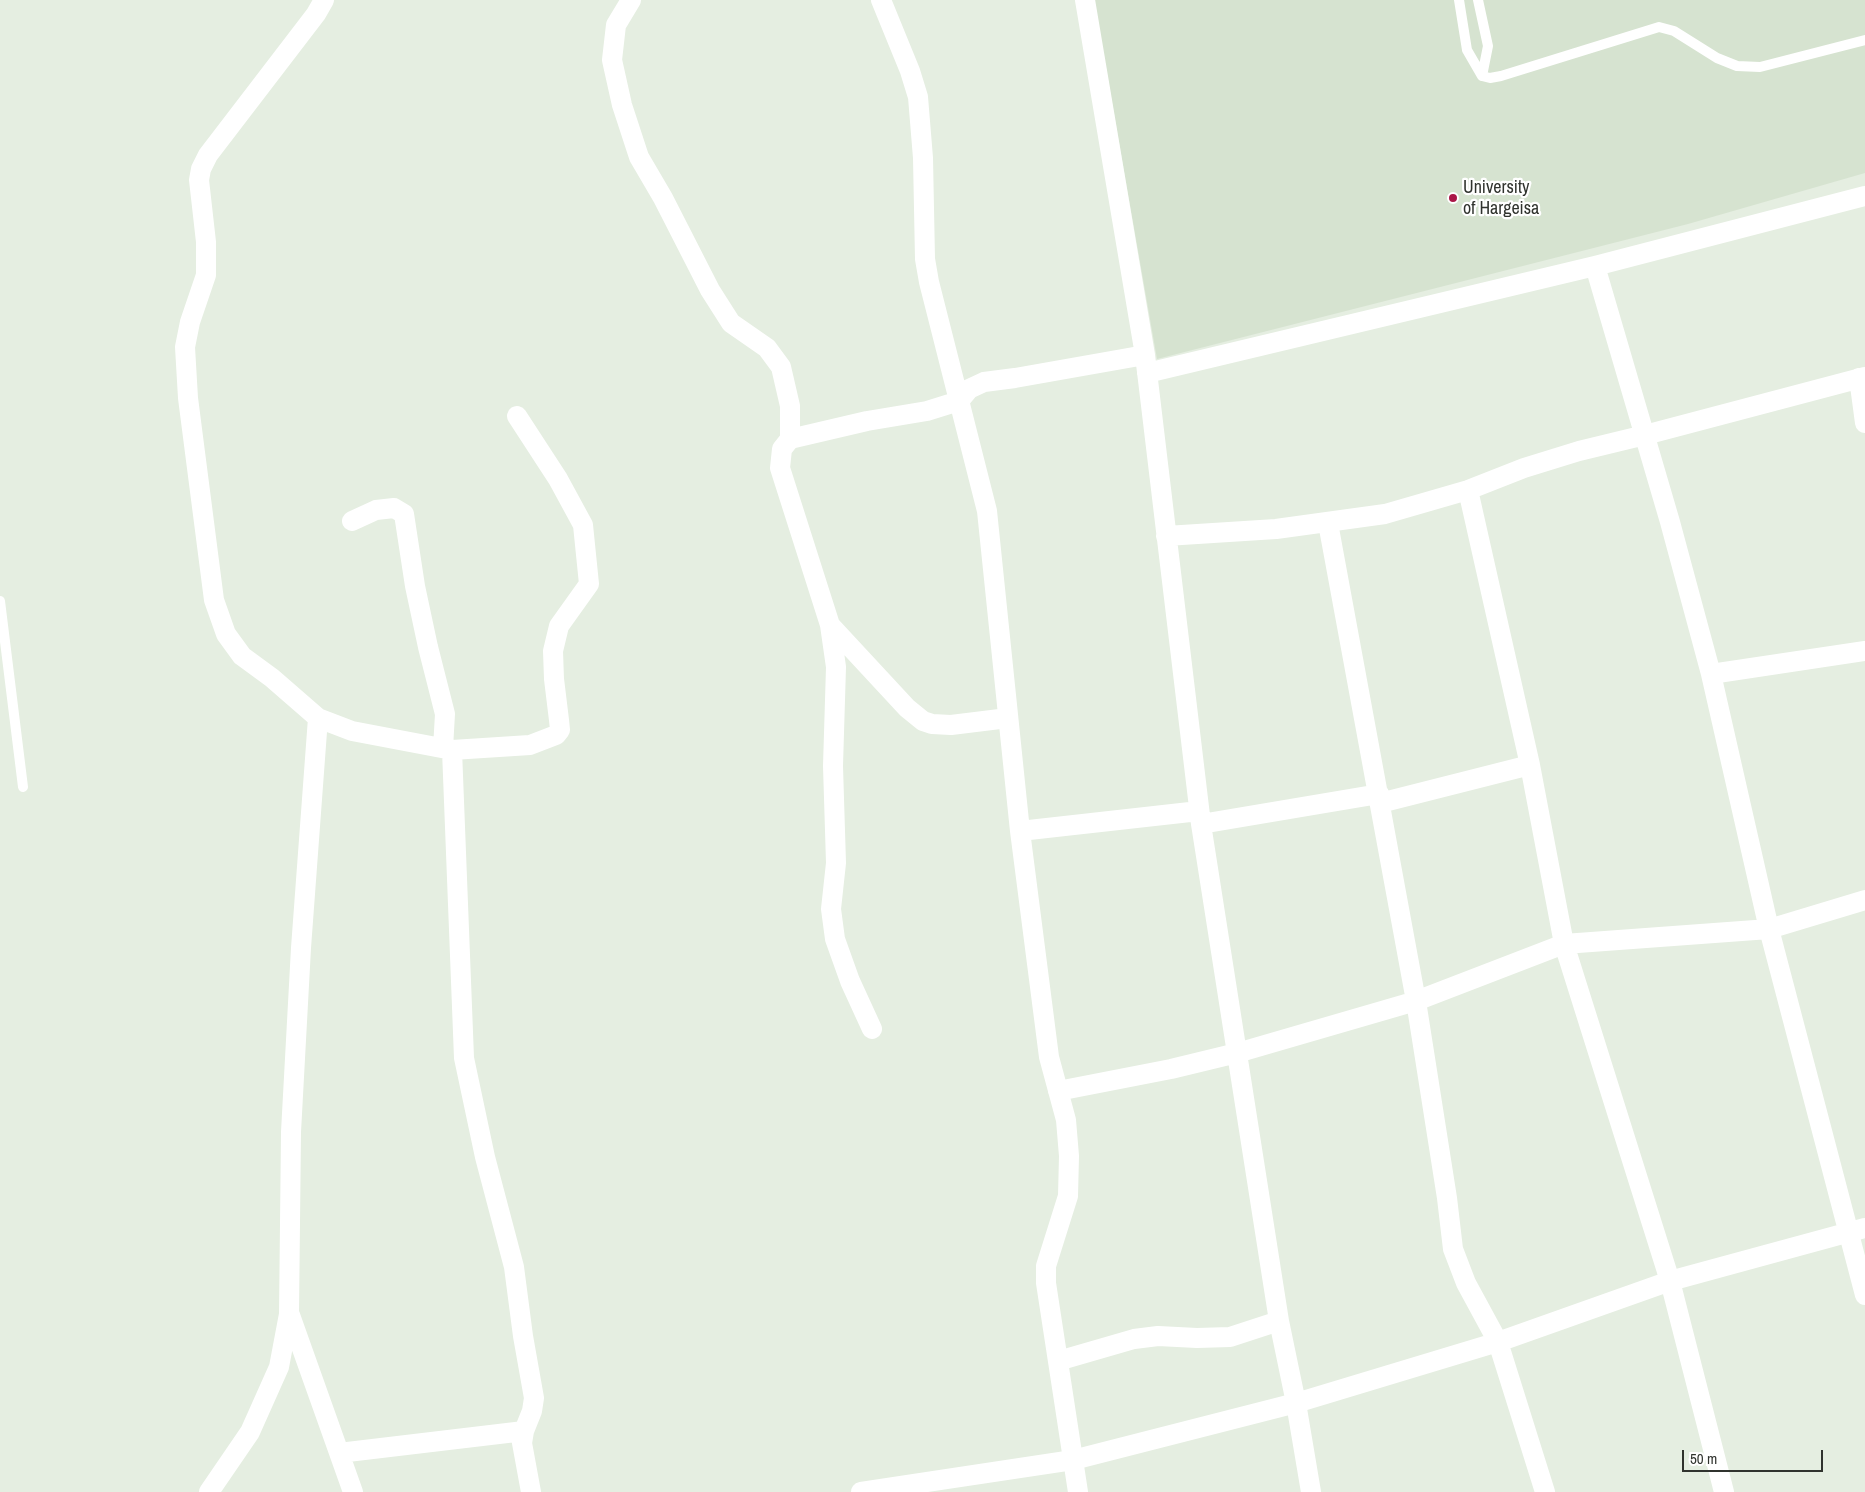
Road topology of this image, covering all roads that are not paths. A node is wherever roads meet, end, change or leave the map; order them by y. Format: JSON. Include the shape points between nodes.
{"nodes":[{"id":1,"x":324,"y":0,"type":"edge"},
{"id":2,"x":631,"y":0,"type":"edge"},
{"id":3,"x":881,"y":0,"type":"edge"},
{"id":4,"x":1085,"y":0,"type":"edge"},
{"id":5,"x":1459,"y":0,"type":"edge"},
{"id":6,"x":1478,"y":0,"type":"edge"},
{"id":7,"x":1865,"y":40,"type":"edge"},
{"id":8,"x":1482,"y":76,"type":"junction"},
{"id":9,"x":1865,"y":196,"type":"edge"},
{"id":10,"x":1595,"y":266,"type":"junction"},
{"id":11,"x":1146,"y":364,"type":"junction"},
{"id":12,"x":1862,"y":378,"type":"edge"},
{"id":13,"x":959,"y":401,"type":"junction"},
{"id":14,"x":517,"y":416,"type":"dead end"},
{"id":15,"x":1865,"y":423,"type":"edge"},
{"id":16,"x":1645,"y":435,"type":"junction"},
{"id":17,"x":790,"y":439,"type":"junction"},
{"id":18,"x":1468,"y":490,"type":"junction"},
{"id":19,"x":352,"y":521,"type":"dead end"},
{"id":20,"x":1328,"y":523,"type":"junction"},
{"id":21,"x":1166,"y":536,"type":"junction"},
{"id":22,"x":0,"y":601,"type":"edge"},
{"id":23,"x":830,"y":625,"type":"junction"},
{"id":24,"x":1865,"y":651,"type":"edge"},
{"id":25,"x":1711,"y":674,"type":"junction"},
{"id":26,"x":318,"y":718,"type":"junction"},
{"id":27,"x":1008,"y":718,"type":"junction"},
{"id":28,"x":448,"y":749,"type":"junction"},
{"id":29,"x":1530,"y":765,"type":"junction"},
{"id":30,"x":23,"y":787,"type":"dead end"},
{"id":31,"x":1379,"y":798,"type":"junction"},
{"id":32,"x":1200,"y":817,"type":"junction"},
{"id":33,"x":1020,"y":831,"type":"junction"},
{"id":34,"x":1865,"y":900,"type":"edge"},
{"id":35,"x":1769,"y":929,"type":"junction"},
{"id":36,"x":1564,"y":944,"type":"junction"},
{"id":37,"x":1416,"y":1001,"type":"junction"},
{"id":38,"x":872,"y":1029,"type":"dead end"},
{"id":39,"x":1237,"y":1053,"type":"junction"},
{"id":40,"x":1058,"y":1091,"type":"junction"},
{"id":41,"x":1856,"y":1231,"type":"edge"},
{"id":42,"x":1670,"y":1281,"type":"junction"},
{"id":43,"x":1865,"y":1295,"type":"edge"},
{"id":44,"x":289,"y":1314,"type":"junction"},
{"id":45,"x":1279,"y":1321,"type":"junction"},
{"id":46,"x":1498,"y":1342,"type":"junction"},
{"id":47,"x":1058,"y":1361,"type":"junction"},
{"id":48,"x":1296,"y":1403,"type":"junction"},
{"id":49,"x":524,"y":1431,"type":"junction"},
{"id":50,"x":339,"y":1453,"type":"junction"},
{"id":51,"x":1073,"y":1460,"type":"junction"},
{"id":52,"x":209,"y":1492,"type":"edge"},
{"id":53,"x":353,"y":1492,"type":"edge"},
{"id":54,"x":531,"y":1492,"type":"edge"},
{"id":55,"x":861,"y":1492,"type":"edge"},
{"id":56,"x":1078,"y":1492,"type":"edge"},
{"id":57,"x":1311,"y":1492,"type":"edge"},
{"id":58,"x":1545,"y":1492,"type":"edge"},
{"id":59,"x":1724,"y":1492,"type":"edge"}],
"edges":[{"from":1,"to":26,"type":"street","via":[[208,154],[201,169],[199,180],[206,275],[190,322],[186,347],[188,398],[214,600],[226,634],[242,656]]},
{"from":2,"to":17,"type":"street","via":[[616,25],[612,60],[622,105],[639,156],[710,290],[732,323],[766,348],[781,367],[790,406]]},
{"from":3,"to":13,"type":"street","via":[[918,96],[925,259]]},
{"from":4,"to":11,"type":"street"},
{"from":5,"to":8,"type":"lane","via":[[1467,50]]},
{"from":6,"to":8,"type":"lane","via":[[1488,46]]},
{"from":7,"to":8,"type":"lane","via":[[1760,67],[1738,66],[1718,58],[1674,31],[1659,27],[1501,76]]},
{"from":9,"to":10,"type":"street"},
{"from":10,"to":11,"type":"street"},
{"from":10,"to":16,"type":"street"},
{"from":11,"to":13,"type":"street","via":[[984,382],[969,389]]},
{"from":11,"to":21,"type":"street"},
{"from":12,"to":15,"type":"street"},
{"from":12,"to":16,"type":"street"},
{"from":13,"to":17,"type":"street","via":[[928,411]]},
{"from":13,"to":27,"type":"street","via":[[987,511]]},
{"from":14,"to":28,"type":"street","via":[[583,525],[589,584],[560,626],[553,651],[560,730],[556,735],[530,745]]},
{"from":16,"to":18,"type":"street","via":[[1524,468]]},
{"from":16,"to":25,"type":"street"},
{"from":17,"to":23,"type":"street","via":[[782,449],[780,468]]},
{"from":18,"to":20,"type":"street","via":[[1385,514]]},
{"from":18,"to":29,"type":"street"},
{"from":19,"to":28,"type":"street","via":[[376,510],[394,508],[404,514],[417,595],[445,714]]},
{"from":20,"to":21,"type":"street","via":[[1276,530]]},
{"from":20,"to":31,"type":"street"},
{"from":21,"to":32,"type":"street"},
{"from":22,"to":30,"type":"lane"},
{"from":23,"to":27,"type":"street","via":[[907,708],[924,721],[951,725]]},
{"from":23,"to":38,"type":"street","via":[[836,667],[833,766],[836,863],[831,909],[835,938]]},
{"from":24,"to":25,"type":"street"},
{"from":25,"to":35,"type":"street"},
{"from":26,"to":28,"type":"street","via":[[352,731]]},
{"from":26,"to":44,"type":"street","via":[[291,1132]]},
{"from":27,"to":33,"type":"street"},
{"from":28,"to":49,"type":"street","via":[[464,1058],[485,1157],[514,1267],[522,1336],[534,1398]]},
{"from":29,"to":31,"type":"street"},
{"from":29,"to":36,"type":"street"},
{"from":31,"to":32,"type":"street"},
{"from":31,"to":37,"type":"street"},
{"from":32,"to":33,"type":"street"},
{"from":32,"to":39,"type":"street"},
{"from":33,"to":40,"type":"street","via":[[1049,1057]]},
{"from":34,"to":35,"type":"street"},
{"from":35,"to":36,"type":"street"},
{"from":35,"to":41,"type":"street"},
{"from":36,"to":37,"type":"street"},
{"from":36,"to":42,"type":"street"},
{"from":37,"to":39,"type":"street"},
{"from":37,"to":46,"type":"street","via":[[1453,1249],[1466,1283]]},
{"from":39,"to":40,"type":"street"},
{"from":39,"to":45,"type":"street"},
{"from":40,"to":47,"type":"street","via":[[1066,1120],[1068,1196],[1046,1266]]},
{"from":41,"to":42,"type":"street"},
{"from":41,"to":43,"type":"street"},
{"from":42,"to":46,"type":"street"},
{"from":42,"to":59,"type":"street"},
{"from":44,"to":50,"type":"street"},
{"from":44,"to":52,"type":"street","via":[[279,1367],[254,1424]]},
{"from":45,"to":47,"type":"street","via":[[1230,1337],[1134,1339]]},
{"from":45,"to":48,"type":"street"},
{"from":46,"to":48,"type":"street"},
{"from":46,"to":58,"type":"street"},
{"from":47,"to":51,"type":"street"},
{"from":48,"to":51,"type":"street"},
{"from":48,"to":57,"type":"street"},
{"from":49,"to":50,"type":"street"},
{"from":49,"to":54,"type":"street","via":[[523,1451]]},
{"from":50,"to":53,"type":"street"},
{"from":51,"to":55,"type":"street"},
{"from":51,"to":56,"type":"street"}]}
